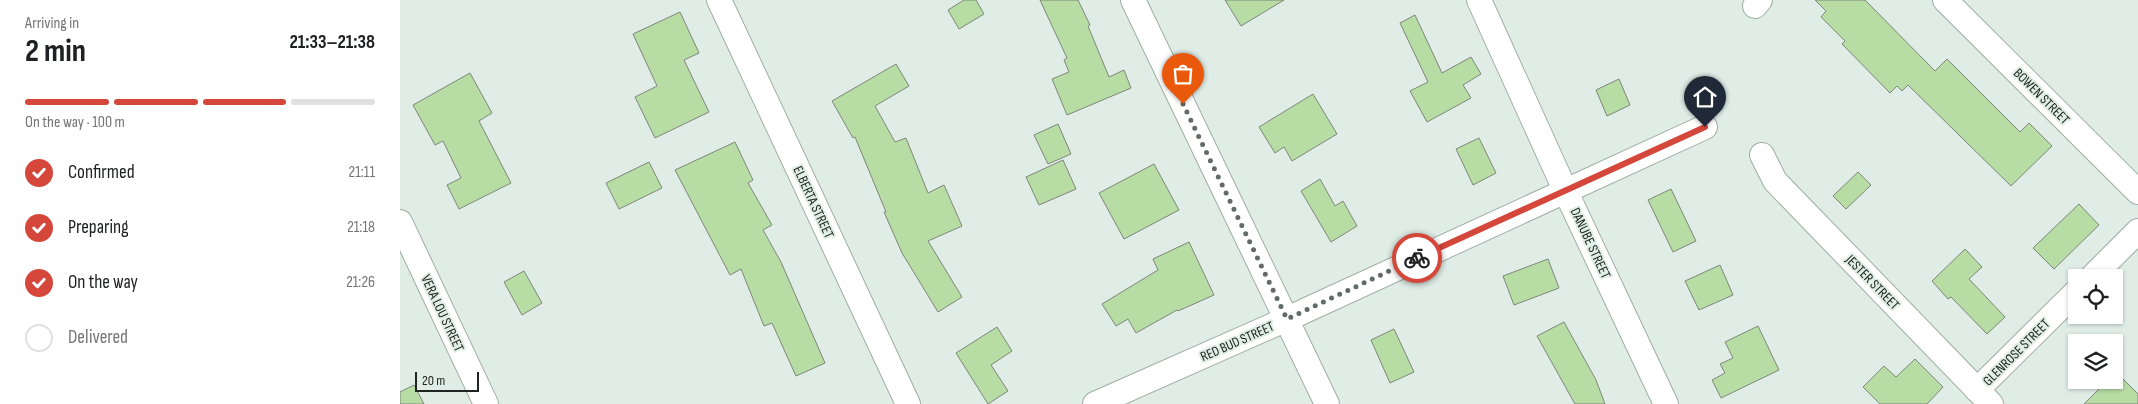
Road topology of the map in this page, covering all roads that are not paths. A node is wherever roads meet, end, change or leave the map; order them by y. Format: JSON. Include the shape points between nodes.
{"nodes":[{"id":1,"x":719,"y":0,"type":"edge"},
{"id":2,"x":1133,"y":0,"type":"edge"},
{"id":3,"x":1479,"y":0,"type":"edge"},
{"id":4,"x":1945,"y":0,"type":"edge"},
{"id":5,"x":1705,"y":127,"type":"dead end"},
{"id":6,"x":1762,"y":155,"type":"dead end"},
{"id":7,"x":1565,"y":190,"type":"junction"},
{"id":8,"x":2138,"y":192,"type":"edge"},
{"id":9,"x":400,"y":222,"type":"edge"},
{"id":10,"x":2138,"y":231,"type":"edge"},
{"id":11,"x":2100,"y":269,"type":"edge"},
{"id":12,"x":2068,"y":301,"type":"edge"},
{"id":13,"x":1287,"y":319,"type":"junction"},
{"id":14,"x":1984,"y":397,"type":"edge"},
{"id":15,"x":486,"y":404,"type":"edge"},
{"id":16,"x":908,"y":404,"type":"edge"},
{"id":17,"x":1095,"y":404,"type":"edge"},
{"id":18,"x":1327,"y":404,"type":"edge"},
{"id":19,"x":1666,"y":404,"type":"edge"}],
"edges":[{"from":1,"to":16,"type":"street","name":"ELBERTA STREET"},
{"from":2,"to":13,"type":"street"},
{"from":3,"to":7,"type":"street","name":"DANUBE STREET"},
{"from":4,"to":8,"type":"street","name":"BOWEN STREET"},
{"from":5,"to":7,"type":"street","name":"RED BUD STREET"},
{"from":6,"to":14,"type":"street","name":"JESTER STREET","via":[[1775,181]]},
{"from":7,"to":13,"type":"street","name":"RED BUD STREET"},
{"from":7,"to":19,"type":"street","name":"DANUBE STREET"},
{"from":9,"to":15,"type":"street","name":"VERA LOU STREET"},
{"from":10,"to":11,"type":"street"},
{"from":12,"to":14,"type":"street","name":"GLENROSE STREET"},
{"from":13,"to":17,"type":"street","name":"RED BUD STREET"},
{"from":13,"to":18,"type":"street"}]}
